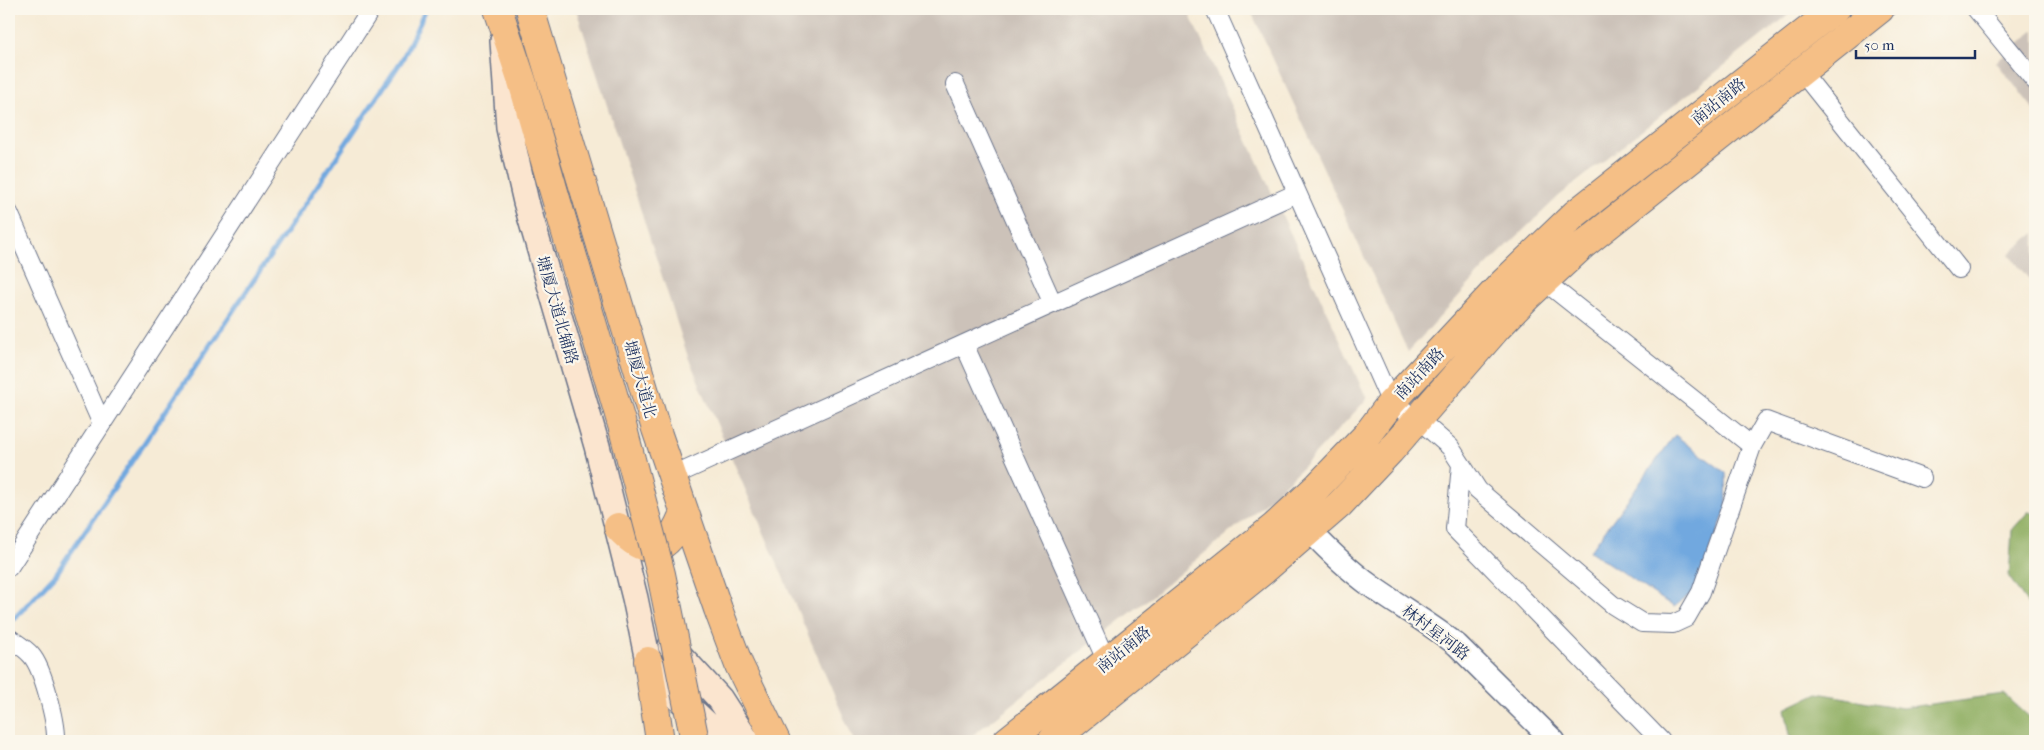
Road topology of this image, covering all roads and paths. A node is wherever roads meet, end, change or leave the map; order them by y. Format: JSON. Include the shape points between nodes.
{"nodes":[{"id":1,"x":371,"y":9,"type":"edge"},
{"id":2,"x":530,"y":9,"type":"edge"},
{"id":3,"x":1215,"y":9,"type":"edge"},
{"id":4,"x":1834,"y":9,"type":"edge"},
{"id":5,"x":1880,"y":9,"type":"edge"},
{"id":6,"x":1976,"y":9,"type":"edge"},
{"id":7,"x":500,"y":14,"type":"edge"},
{"id":8,"x":1801,"y":71,"type":"junction"},
{"id":9,"x":2035,"y":82,"type":"edge"},
{"id":10,"x":955,"y":84,"type":"dead end"},
{"id":11,"x":1297,"y":194,"type":"junction"},
{"id":12,"x":9,"y":213,"type":"edge"},
{"id":13,"x":1959,"y":270,"type":"dead end"},
{"id":14,"x":1544,"y":281,"type":"junction"},
{"id":15,"x":1053,"y":304,"type":"junction"},
{"id":16,"x":964,"y":344,"type":"junction"},
{"id":17,"x":1391,"y":403,"type":"junction"},
{"id":18,"x":1418,"y":418,"type":"junction"},
{"id":19,"x":102,"y":424,"type":"junction"},
{"id":20,"x":1752,"y":446,"type":"junction"},
{"id":21,"x":1461,"y":465,"type":"junction"},
{"id":22,"x":673,"y":476,"type":"junction"},
{"id":23,"x":1922,"y":478,"type":"dead end"},
{"id":24,"x":684,"y":512,"type":"junction"},
{"id":25,"x":618,"y":527,"type":"junction"},
{"id":26,"x":1310,"y":531,"type":"junction"},
{"id":27,"x":9,"y":567,"type":"edge"},
{"id":28,"x":635,"y":598,"type":"junction"},
{"id":29,"x":14,"y":642,"type":"edge"},
{"id":30,"x":648,"y":661,"type":"junction"},
{"id":31,"x":1106,"y":662,"type":"junction"},
{"id":32,"x":56,"y":741,"type":"edge"},
{"id":33,"x":660,"y":741,"type":"edge"},
{"id":34,"x":695,"y":741,"type":"edge"},
{"id":35,"x":725,"y":741,"type":"edge"},
{"id":36,"x":747,"y":741,"type":"edge"},
{"id":37,"x":776,"y":741,"type":"edge"},
{"id":38,"x":1007,"y":741,"type":"edge"},
{"id":39,"x":1052,"y":741,"type":"edge"},
{"id":40,"x":1554,"y":741,"type":"edge"},
{"id":41,"x":1660,"y":741,"type":"edge"}],
"edges":[{"from":1,"to":19,"type":"street"},
{"from":2,"to":22,"type":"main road","name":"塘厦大道北"},
{"from":3,"to":11,"type":"street"},
{"from":4,"to":17,"type":"main road","name":"南站南路","via":[[1575,214],[1502,284]]},
{"from":5,"to":8,"type":"main road","name":"南站南路"},
{"from":6,"to":9,"type":"street"},
{"from":7,"to":25,"type":"main road","name":"塘厦大道北辅路","via":[[510,128],[526,202]]},
{"from":7,"to":34,"type":"main road","name":"塘厦大道北","bridge":true,"via":[[622,425],[656,556]]},
{"from":8,"to":13,"type":"street"},
{"from":8,"to":14,"type":"main road","name":"南站南路","via":[[1623,212]]},
{"from":10,"to":15,"type":"street"},
{"from":11,"to":15,"type":"street"},
{"from":11,"to":17,"type":"street"},
{"from":12,"to":19,"type":"street"},
{"from":14,"to":18,"type":"main road","name":"南站南路","via":[[1497,328]]},
{"from":14,"to":20,"type":"street"},
{"from":15,"to":16,"type":"street"},
{"from":16,"to":22,"type":"street"},
{"from":16,"to":31,"type":"street"},
{"from":17,"to":18,"type":"street"},
{"from":17,"to":31,"type":"main road","name":"南站南路","via":[[1366,436],[1274,527]]},
{"from":18,"to":21,"type":"street","via":[[1450,447]]},
{"from":18,"to":26,"type":"main road","name":"南站南路","via":[[1357,486]]},
{"from":19,"to":27,"type":"street"},
{"from":20,"to":21,"type":"street","via":[[1701,592],[1686,618],[1673,624],[1642,623],[1613,605],[1478,490]]},
{"from":20,"to":23,"type":"street","via":[[1766,421]]},
{"from":21,"to":41,"type":"street","via":[[1455,529]]},
{"from":22,"to":24,"type":"main road","name":"塘厦大道北"},
{"from":24,"to":25,"type":"main road","via":[[668,540],[655,547],[634,543]]},
{"from":24,"to":37,"type":"main road","name":"塘厦大道北","via":[[739,665]]},
{"from":25,"to":28,"type":"main road","name":"塘厦大道北辅路"},
{"from":26,"to":39,"type":"main road","name":"南站南路"},
{"from":26,"to":40,"type":"street","name":"林村星河路","via":[[1370,586],[1456,645]]},
{"from":28,"to":30,"type":"main road","name":"塘厦大道北辅路"},
{"from":28,"to":36,"type":"main road","name":"塘厦大道北辅路","via":[[652,625],[720,699]]},
{"from":29,"to":32,"type":"street","via":[[38,665],[54,718]]},
{"from":30,"to":33,"type":"main road"},
{"from":30,"to":35,"type":"main road","name":"塘厦大道北辅路","via":[[668,688]]},
{"from":31,"to":38,"type":"main road","name":"南站南路"}]}
